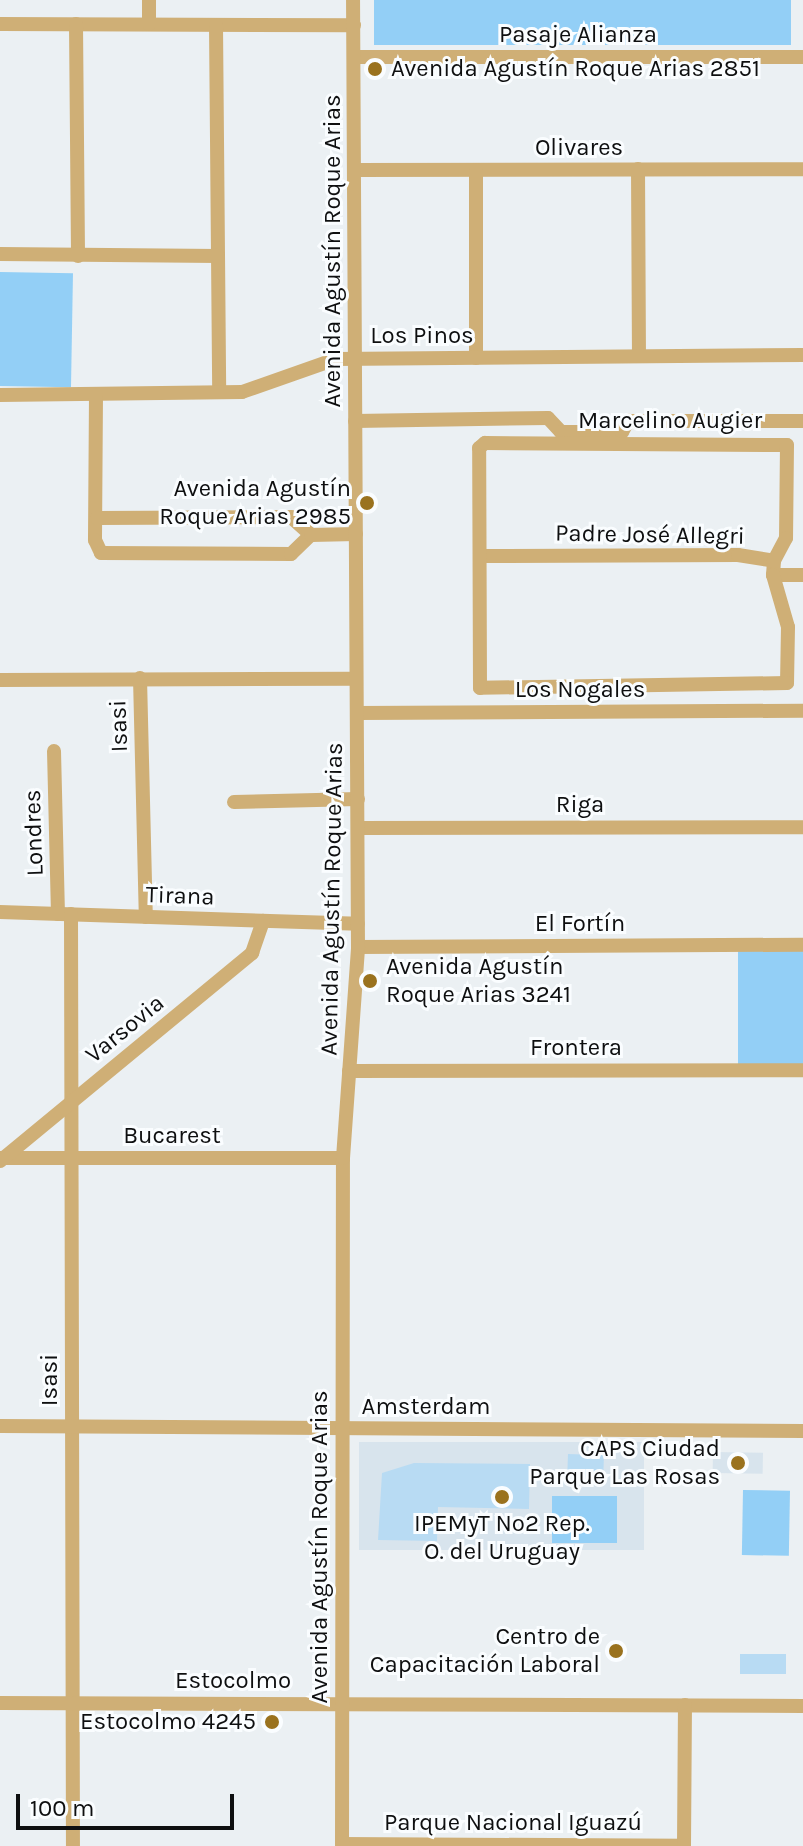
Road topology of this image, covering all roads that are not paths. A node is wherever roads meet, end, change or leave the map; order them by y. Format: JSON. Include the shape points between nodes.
{"nodes":[{"id":1,"x":149,"y":0,"type":"edge"},
{"id":2,"x":353,"y":0,"type":"edge"},
{"id":3,"x":0,"y":24,"type":"edge"},
{"id":4,"x":76,"y":24,"type":"junction"},
{"id":5,"x":149,"y":24,"type":"junction"},
{"id":6,"x":216,"y":25,"type":"junction"},
{"id":7,"x":354,"y":25,"type":"junction"},
{"id":8,"x":354,"y":57,"type":"junction"},
{"id":9,"x":803,"y":57,"type":"edge"},
{"id":10,"x":638,"y":169,"type":"junction"},
{"id":11,"x":803,"y":169,"type":"edge"},
{"id":12,"x":354,"y":170,"type":"junction"},
{"id":13,"x":476,"y":170,"type":"junction"},
{"id":14,"x":0,"y":254,"type":"edge"},
{"id":15,"x":78,"y":256,"type":"junction"},
{"id":16,"x":218,"y":256,"type":"junction"},
{"id":17,"x":803,"y":355,"type":"edge"},
{"id":18,"x":639,"y":356,"type":"junction"},
{"id":19,"x":476,"y":358,"type":"junction"},
{"id":20,"x":355,"y":359,"type":"junction"},
{"id":21,"x":219,"y":392,"type":"junction"},
{"id":22,"x":0,"y":395,"type":"edge"},
{"id":23,"x":96,"y":395,"type":"junction"},
{"id":24,"x":355,"y":421,"type":"junction"},
{"id":25,"x":803,"y":421,"type":"edge"},
{"id":26,"x":97,"y":518,"type":"junction"},
{"id":27,"x":356,"y":534,"type":"junction"},
{"id":28,"x":311,"y":535,"type":"junction"},
{"id":29,"x":480,"y":556,"type":"junction"},
{"id":30,"x":773,"y":568,"type":"junction"},
{"id":31,"x":803,"y":575,"type":"edge"},
{"id":32,"x":140,"y":678,"type":"junction"},
{"id":33,"x":356,"y":679,"type":"junction"},
{"id":34,"x":0,"y":680,"type":"edge"},
{"id":35,"x":803,"y":711,"type":"edge"},
{"id":36,"x":358,"y":713,"type":"junction"},
{"id":37,"x":54,"y":751,"type":"dead end"},
{"id":38,"x":358,"y":799,"type":"junction"},
{"id":39,"x":234,"y":802,"type":"dead end"},
{"id":40,"x":803,"y":827,"type":"edge"},
{"id":41,"x":358,"y":828,"type":"junction"},
{"id":42,"x":0,"y":912,"type":"edge"},
{"id":43,"x":65,"y":914,"type":"junction"},
{"id":44,"x":146,"y":917,"type":"junction"},
{"id":45,"x":263,"y":921,"type":"junction"},
{"id":46,"x":358,"y":924,"type":"junction"},
{"id":47,"x":803,"y":945,"type":"edge"},
{"id":48,"x":358,"y":947,"type":"junction"},
{"id":49,"x":803,"y":1070,"type":"edge"},
{"id":50,"x":349,"y":1071,"type":"junction"},
{"id":51,"x":71,"y":1102,"type":"junction"},
{"id":52,"x":71,"y":1158,"type":"junction"},
{"id":53,"x":343,"y":1158,"type":"junction"},
{"id":54,"x":1,"y":1159,"type":"edge"},
{"id":55,"x":0,"y":1426,"type":"edge"},
{"id":56,"x":72,"y":1426,"type":"junction"},
{"id":57,"x":342,"y":1428,"type":"junction"},
{"id":58,"x":803,"y":1431,"type":"edge"},
{"id":59,"x":0,"y":1703,"type":"edge"},
{"id":60,"x":73,"y":1703,"type":"junction"},
{"id":61,"x":341,"y":1703,"type":"junction"},
{"id":62,"x":685,"y":1705,"type":"junction"},
{"id":63,"x":803,"y":1706,"type":"edge"},
{"id":64,"x":342,"y":1845,"type":"edge"},
{"id":65,"x":73,"y":1846,"type":"edge"},
{"id":66,"x":684,"y":1846,"type":"edge"}],
"edges":[{"from":1,"to":5,"type":"street"},
{"from":2,"to":7,"type":"street","name":"Avenida Agustín Roque Arias"},
{"from":3,"to":4,"type":"street"},
{"from":4,"to":5,"type":"street"},
{"from":4,"to":15,"type":"street"},
{"from":5,"to":6,"type":"street"},
{"from":6,"to":7,"type":"street"},
{"from":6,"to":16,"type":"street"},
{"from":7,"to":8,"type":"street","name":"Avenida Agustín Roque Arias"},
{"from":8,"to":9,"type":"street","name":"Pasaje Alianza"},
{"from":8,"to":12,"type":"street","name":"Avenida Agustín Roque Arias"},
{"from":10,"to":11,"type":"street","name":"Olivares"},
{"from":10,"to":13,"type":"street","name":"Olivares"},
{"from":10,"to":18,"type":"street"},
{"from":12,"to":13,"type":"street","name":"Olivares"},
{"from":12,"to":20,"type":"street","name":"Avenida Agustín Roque Arias"},
{"from":13,"to":19,"type":"street"},
{"from":14,"to":15,"type":"street"},
{"from":15,"to":16,"type":"street"},
{"from":16,"to":21,"type":"street"},
{"from":17,"to":18,"type":"street","name":"Los Pinos"},
{"from":18,"to":19,"type":"street","name":"Los Pinos"},
{"from":19,"to":20,"type":"street","name":"Los Pinos"},
{"from":20,"to":21,"type":"street","name":"Los Pinos","via":[[321,363],[255,389]]},
{"from":20,"to":24,"type":"street","name":"Avenida Agustín Roque Arias"},
{"from":21,"to":23,"type":"street","name":"Los Pinos"},
{"from":22,"to":23,"type":"street","name":"Los Pinos"},
{"from":23,"to":26,"type":"street"},
{"from":24,"to":25,"type":"street","via":[[548,418],[561,432],[622,432],[628,421]]},
{"from":24,"to":27,"type":"street","name":"Avenida Agustín Roque Arias"},
{"from":26,"to":28,"type":"street","via":[[291,517]]},
{"from":26,"to":28,"type":"street","via":[[96,548],[109,556],[291,554]]},
{"from":27,"to":28,"type":"street"},
{"from":27,"to":33,"type":"street","name":"Avenida Agustín Roque Arias"},
{"from":29,"to":30,"type":"street","name":"Padre José Allegri","via":[[738,555]]},
{"from":29,"to":30,"type":"street","name":"Marcelino Augier","via":[[481,444],[787,445],[786,538]]},
{"from":29,"to":30,"type":"street","via":[[477,683],[484,690],[787,683],[788,627]]},
{"from":30,"to":31,"type":"street","name":"Padre José Allegri"},
{"from":32,"to":33,"type":"street"},
{"from":32,"to":34,"type":"street"},
{"from":32,"to":44,"type":"street","name":"Isasi"},
{"from":33,"to":36,"type":"street","name":"Avenida Agustín Roque Arias"},
{"from":35,"to":36,"type":"street","name":"Los Nogales"},
{"from":36,"to":38,"type":"street","name":"Avenida Agustín Roque Arias"},
{"from":37,"to":43,"type":"street","name":"Londres"},
{"from":38,"to":39,"type":"street"},
{"from":38,"to":41,"type":"street","name":"Avenida Agustín Roque Arias"},
{"from":40,"to":41,"type":"street","name":"Riga"},
{"from":41,"to":46,"type":"street","name":"Avenida Agustín Roque Arias"},
{"from":42,"to":43,"type":"street","name":"Tirana"},
{"from":43,"to":44,"type":"street","name":"Tirana"},
{"from":43,"to":51,"type":"street","name":"Isasi"},
{"from":44,"to":45,"type":"street","name":"Tirana"},
{"from":45,"to":46,"type":"street","name":"Tirana"},
{"from":45,"to":51,"type":"street","name":"Varsovia","via":[[252,953]]},
{"from":46,"to":48,"type":"street","name":"Avenida Agustín Roque Arias"},
{"from":47,"to":48,"type":"street","name":"El Fortín"},
{"from":48,"to":50,"type":"street","name":"Avenida Agustín Roque Arias"},
{"from":49,"to":50,"type":"street","name":"Frontera"},
{"from":50,"to":53,"type":"street","name":"Avenida Agustín Roque Arias"},
{"from":51,"to":52,"type":"street","name":"Isasi"},
{"from":51,"to":54,"type":"street","name":"Varsovia"},
{"from":52,"to":53,"type":"street","name":"Bucarest"},
{"from":52,"to":54,"type":"street","name":"Bucarest"},
{"from":52,"to":56,"type":"street","name":"Isasi"},
{"from":53,"to":57,"type":"street","name":"Avenida Agustín Roque Arias"},
{"from":55,"to":56,"type":"street","name":"Amsterdam"},
{"from":56,"to":57,"type":"street","name":"Amsterdam"},
{"from":56,"to":60,"type":"street","name":"Isasi"},
{"from":57,"to":58,"type":"street","name":"Amsterdam"},
{"from":57,"to":61,"type":"street","name":"Avenida Agustín Roque Arias"},
{"from":59,"to":60,"type":"street","name":"Estocolmo"},
{"from":60,"to":61,"type":"street","name":"Estocolmo"},
{"from":60,"to":65,"type":"street","name":"Isasi"},
{"from":61,"to":62,"type":"street","name":"Estocolmo"},
{"from":61,"to":64,"type":"street","name":"Avenida Agustín Roque Arias"},
{"from":62,"to":63,"type":"street","name":"Estocolmo"},
{"from":62,"to":66,"type":"street"},
{"from":64,"to":66,"type":"street","name":"Parque Nacional Iguazú"}]}
